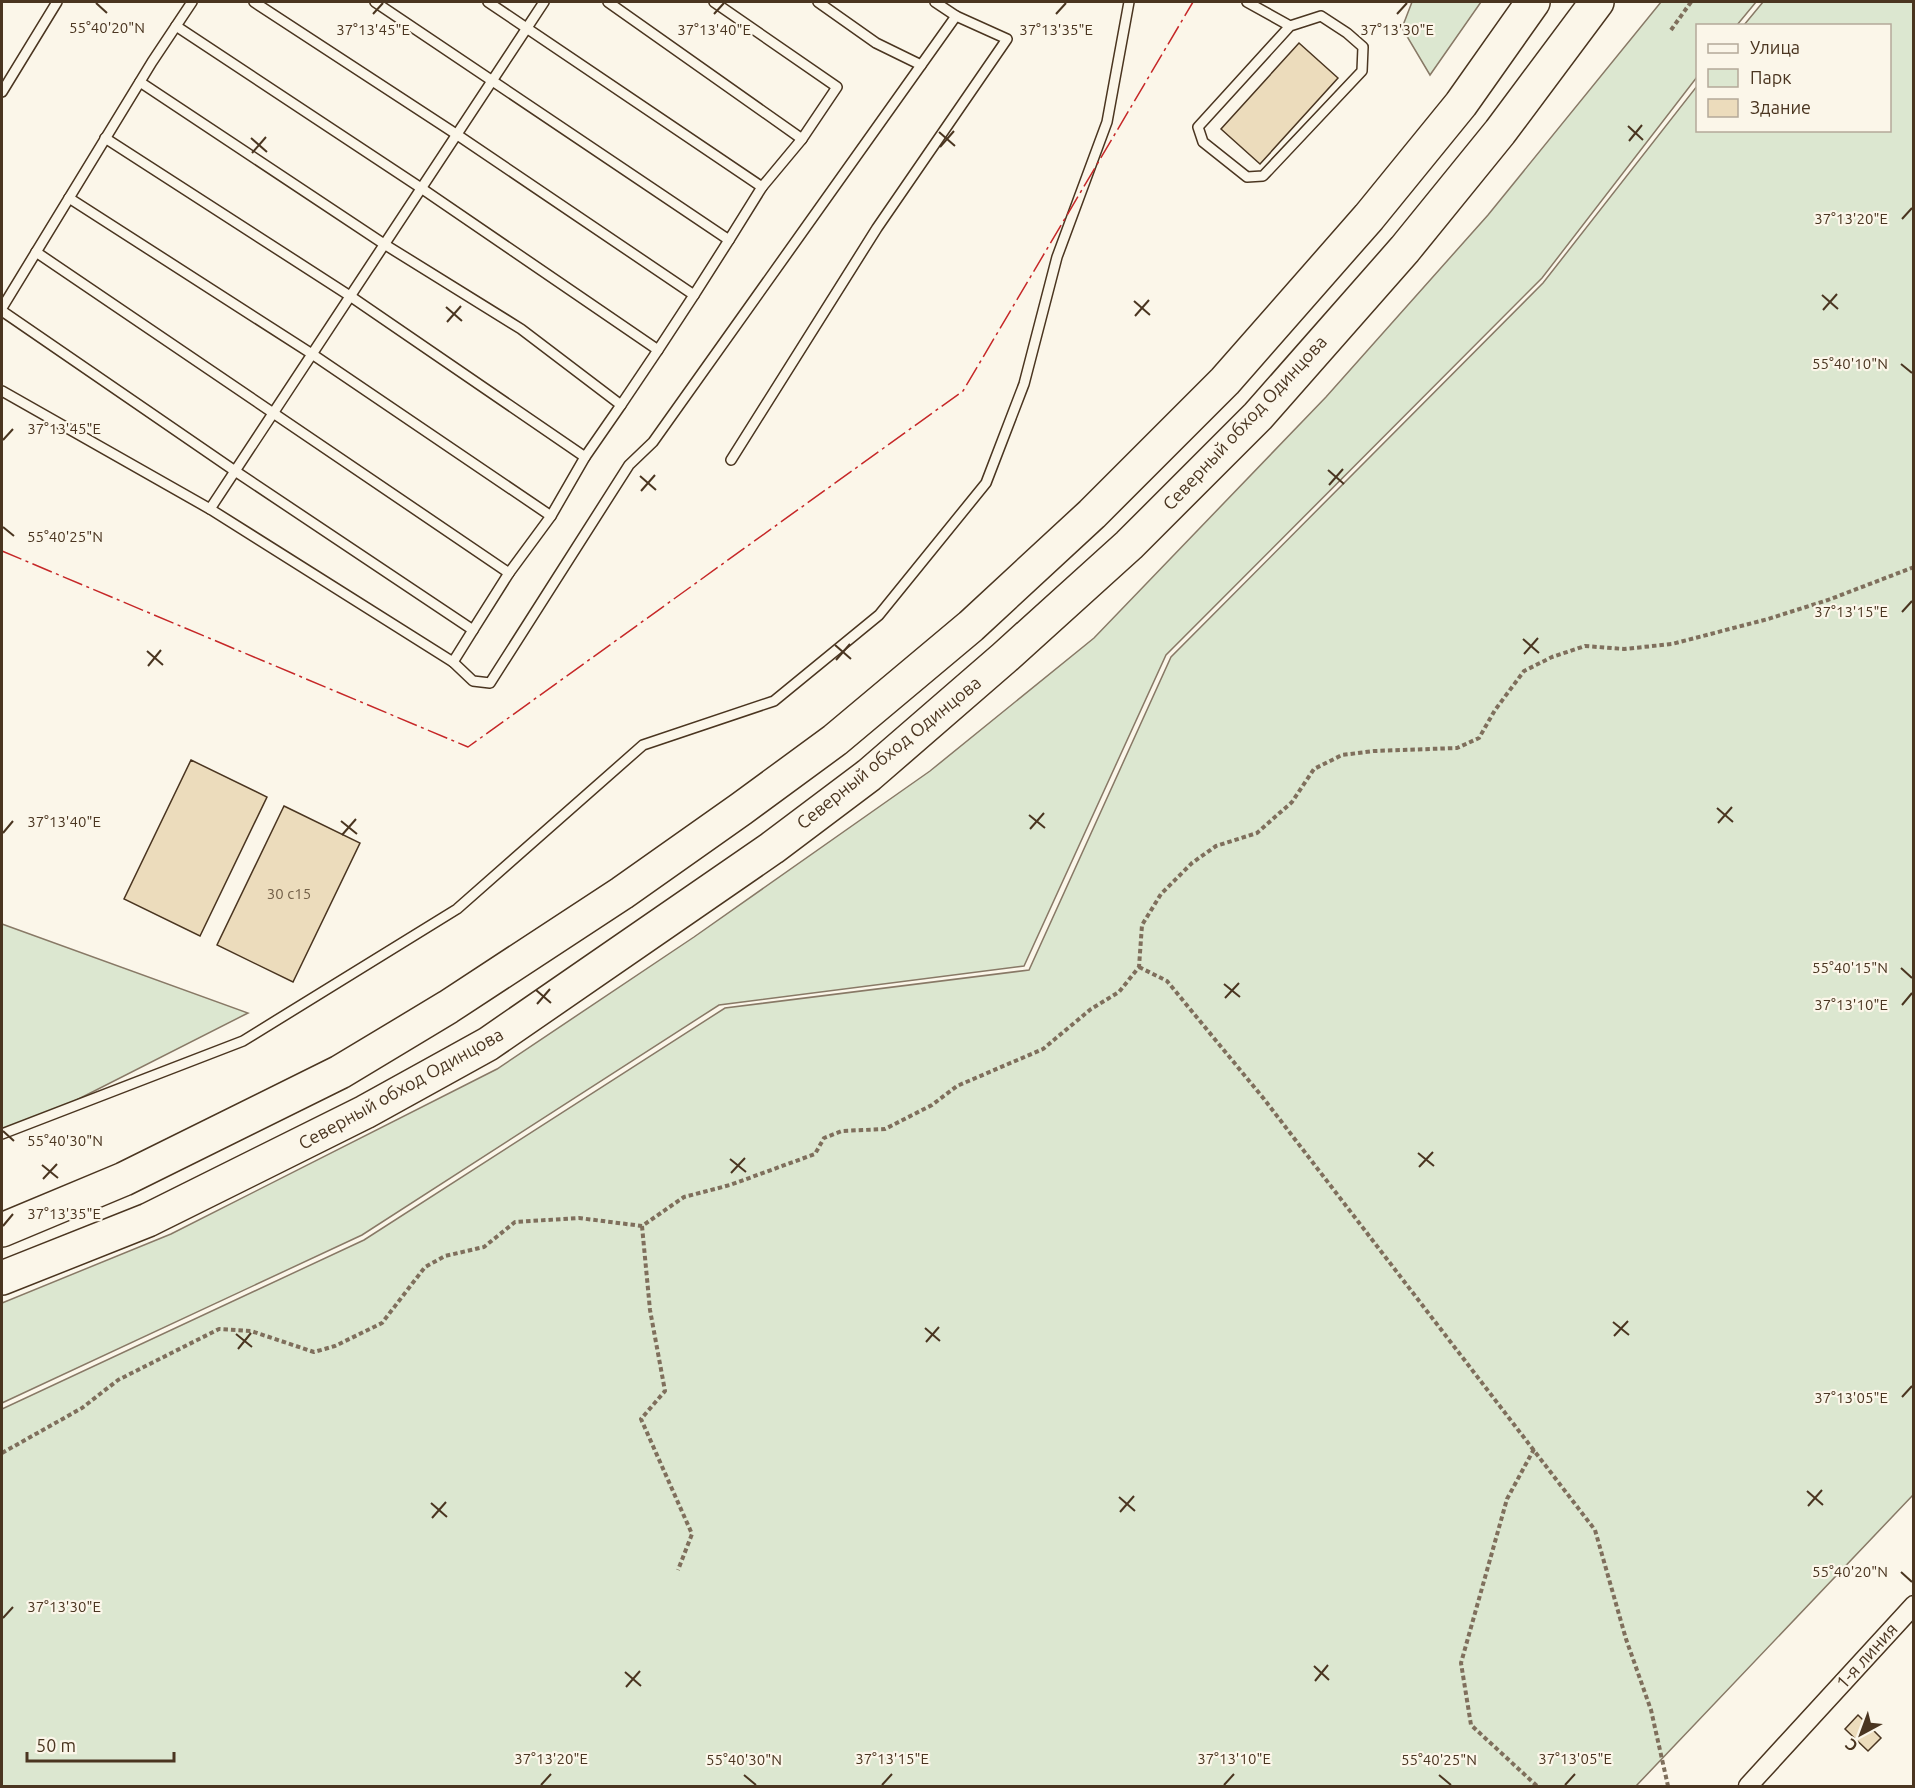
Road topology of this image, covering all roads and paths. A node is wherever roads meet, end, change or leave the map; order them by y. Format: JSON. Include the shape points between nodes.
{"nodes":[{"id":1,"x":57,"y":2,"type":"edge"},
{"id":2,"x":192,"y":2,"type":"edge"},
{"id":3,"x":254,"y":2,"type":"edge"},
{"id":4,"x":375,"y":2,"type":"edge"},
{"id":5,"x":488,"y":2,"type":"edge"},
{"id":6,"x":544,"y":2,"type":"edge"},
{"id":7,"x":608,"y":2,"type":"edge"},
{"id":8,"x":714,"y":2,"type":"edge"},
{"id":9,"x":818,"y":2,"type":"edge"},
{"id":10,"x":935,"y":2,"type":"edge"},
{"id":11,"x":1129,"y":2,"type":"edge"},
{"id":12,"x":1247,"y":2,"type":"edge"},
{"id":13,"x":1533,"y":2,"type":"edge"},
{"id":14,"x":1598,"y":2,"type":"edge"},
{"id":15,"x":1690,"y":2,"type":"edge"},
{"id":16,"x":956,"y":16,"type":"junction"},
{"id":17,"x":176,"y":26,"type":"junction"},
{"id":18,"x":1290,"y":26,"type":"junction"},
{"id":19,"x":527,"y":27,"type":"junction"},
{"id":20,"x":1671,"y":30,"type":"dead end"},
{"id":21,"x":921,"y":65,"type":"junction"},
{"id":22,"x":492,"y":80,"type":"junction"},
{"id":23,"x":140,"y":82,"type":"junction"},
{"id":24,"x":2,"y":92,"type":"edge"},
{"id":25,"x":456,"y":134,"type":"junction"},
{"id":26,"x":105,"y":138,"type":"junction"},
{"id":27,"x":802,"y":139,"type":"junction"},
{"id":28,"x":421,"y":188,"type":"junction"},
{"id":29,"x":762,"y":188,"type":"junction"},
{"id":30,"x":69,"y":198,"type":"junction"},
{"id":31,"x":729,"y":240,"type":"junction"},
{"id":32,"x":384,"y":244,"type":"junction"},
{"id":33,"x":36,"y":252,"type":"junction"},
{"id":34,"x":694,"y":295,"type":"junction"},
{"id":35,"x":350,"y":296,"type":"junction"},
{"id":36,"x":2,"y":309,"type":"edge"},
{"id":37,"x":658,"y":350,"type":"junction"},
{"id":38,"x":312,"y":354,"type":"junction"},
{"id":39,"x":2,"y":391,"type":"edge"},
{"id":40,"x":621,"y":405,"type":"junction"},
{"id":41,"x":273,"y":414,"type":"junction"},
{"id":42,"x":585,"y":457,"type":"junction"},
{"id":43,"x":731,"y":460,"type":"dead end"},
{"id":44,"x":235,"y":471,"type":"junction"},
{"id":45,"x":210,"y":509,"type":"junction"},
{"id":46,"x":551,"y":516,"type":"junction"},
{"id":47,"x":1914,"y":567,"type":"edge"},
{"id":48,"x":509,"y":573,"type":"junction"},
{"id":49,"x":473,"y":630,"type":"junction"},
{"id":50,"x":453,"y":662,"type":"junction"},
{"id":51,"x":1138,"y":967,"type":"junction"},
{"id":52,"x":2,"y":1134,"type":"edge"},
{"id":53,"x":642,"y":1226,"type":"junction"},
{"id":54,"x":2,"y":1230,"type":"edge"},
{"id":55,"x":2,"y":1278,"type":"edge"},
{"id":56,"x":1534,"y":1449,"type":"junction"},
{"id":57,"x":2,"y":1453,"type":"edge"},
{"id":58,"x":678,"y":1570,"type":"dead end"},
{"id":59,"x":1914,"y":1605,"type":"edge"},
{"id":60,"x":1537,"y":1786,"type":"edge"},
{"id":61,"x":1668,"y":1786,"type":"edge"},
{"id":62,"x":1748,"y":1786,"type":"edge"}],
"edges":[{"from":1,"to":24,"type":"lane"},
{"from":2,"to":17,"type":"lane"},
{"from":3,"to":25,"type":"lane"},
{"from":4,"to":22,"type":"lane"},
{"from":5,"to":19,"type":"lane"},
{"from":6,"to":19,"type":"lane"},
{"from":7,"to":27,"type":"lane"},
{"from":8,"to":27,"type":"lane","via":[[837,87]]},
{"from":9,"to":21,"type":"lane","via":[[876,43]]},
{"from":10,"to":16,"type":"lane"},
{"from":11,"to":52,"type":"lane","via":[[1107,122],[1057,257],[1023,384],[986,483],[879,615],[774,701],[643,744],[458,909],[243,1041]]},
{"from":12,"to":18,"type":"lane"},
{"from":13,"to":54,"type":"highway","via":[[1461,104],[1369,217],[1225,381],[1058,546],[971,626],[835,740],[622,893],[340,1072],[124,1179]]},
{"from":14,"to":55,"type":"highway","name":"Северный обход Одинцова","via":[[1405,249],[1258,416],[1129,545],[868,775],[772,848],[488,1044],[365,1112],[148,1220]]},
{"from":15,"to":20,"type":"path"},
{"from":16,"to":21,"type":"lane"},
{"from":16,"to":43,"type":"lane","via":[[1007,39],[878,228]]},
{"from":17,"to":23,"type":"lane"},
{"from":17,"to":28,"type":"lane"},
{"from":18,"to":18,"type":"lane","via":[[1321,16],[1363,47],[1362,71],[1263,177],[1247,177],[1203,142],[1198,127]]},
{"from":19,"to":22,"type":"lane"},
{"from":19,"to":29,"type":"lane"},
{"from":21,"to":50,"type":"lane","via":[[653,442],[629,465],[489,683],[473,681]]},
{"from":22,"to":25,"type":"lane"},
{"from":22,"to":31,"type":"lane"},
{"from":23,"to":26,"type":"lane"},
{"from":23,"to":32,"type":"lane"},
{"from":25,"to":28,"type":"lane"},
{"from":25,"to":34,"type":"lane"},
{"from":26,"to":30,"type":"lane"},
{"from":26,"to":35,"type":"lane"},
{"from":27,"to":29,"type":"lane"},
{"from":28,"to":32,"type":"lane"},
{"from":28,"to":37,"type":"lane"},
{"from":29,"to":31,"type":"lane"},
{"from":30,"to":33,"type":"lane"},
{"from":30,"to":38,"type":"lane"},
{"from":31,"to":34,"type":"lane"},
{"from":32,"to":35,"type":"lane"},
{"from":32,"to":40,"type":"lane","via":[[521,329]]},
{"from":33,"to":36,"type":"lane"},
{"from":33,"to":41,"type":"lane"},
{"from":34,"to":37,"type":"lane"},
{"from":35,"to":38,"type":"lane"},
{"from":35,"to":42,"type":"lane"},
{"from":36,"to":44,"type":"lane"},
{"from":37,"to":40,"type":"lane"},
{"from":38,"to":41,"type":"lane"},
{"from":38,"to":46,"type":"lane"},
{"from":39,"to":45,"type":"lane"},
{"from":40,"to":42,"type":"lane"},
{"from":41,"to":44,"type":"lane"},
{"from":41,"to":48,"type":"lane"},
{"from":42,"to":46,"type":"lane"},
{"from":44,"to":45,"type":"lane"},
{"from":44,"to":49,"type":"lane"},
{"from":45,"to":50,"type":"lane"},
{"from":46,"to":48,"type":"lane"},
{"from":47,"to":51,"type":"path","via":[[1828,600],[1672,644],[1624,650],[1585,646],[1552,657],[1524,671],[1479,738],[1457,748],[1342,755],[1314,769],[1292,802],[1257,833],[1216,846],[1161,894],[1142,925]]},
{"from":48,"to":49,"type":"lane"},
{"from":49,"to":50,"type":"lane"},
{"from":51,"to":53,"type":"path","via":[[1119,992],[1091,1009],[1043,1049],[957,1086],[932,1105],[885,1129],[842,1131],[824,1138],[814,1154],[730,1185],[684,1197]]},
{"from":51,"to":56,"type":"path","via":[[1167,981],[1242,1072]]},
{"from":53,"to":57,"type":"path","via":[[579,1218],[515,1222],[484,1247],[445,1256],[424,1268],[382,1323],[335,1346],[314,1352],[251,1331],[219,1329],[118,1380],[82,1408]]},
{"from":53,"to":58,"type":"path","via":[[650,1310],[665,1391],[641,1419],[692,1534]]},
{"from":56,"to":60,"type":"path","via":[[1507,1499],[1461,1663],[1471,1725]]},
{"from":56,"to":61,"type":"path","via":[[1595,1530],[1651,1710]]},
{"from":59,"to":62,"type":"street","name":"1-я линия"}]}
